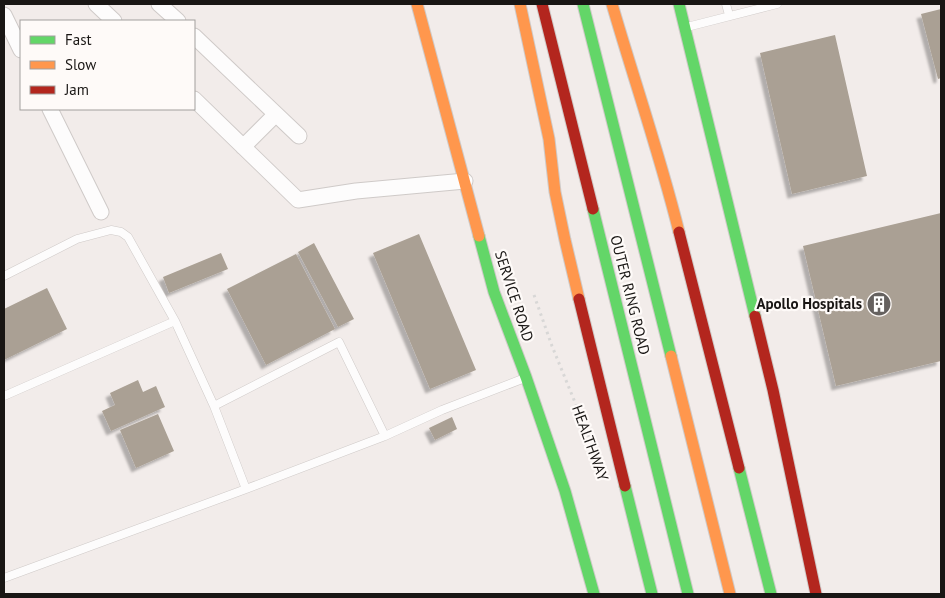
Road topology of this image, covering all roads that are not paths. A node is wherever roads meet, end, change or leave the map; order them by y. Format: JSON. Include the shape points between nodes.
{"nodes":[{"id":1,"x":96,"y":4,"type":"edge"},
{"id":2,"x":160,"y":4,"type":"edge"},
{"id":3,"x":417,"y":4,"type":"edge"},
{"id":4,"x":520,"y":4,"type":"edge"},
{"id":5,"x":542,"y":4,"type":"edge"},
{"id":6,"x":583,"y":4,"type":"edge"},
{"id":7,"x":612,"y":4,"type":"edge"},
{"id":8,"x":679,"y":4,"type":"edge"},
{"id":9,"x":726,"y":4,"type":"edge"},
{"id":10,"x":777,"y":4,"type":"edge"},
{"id":11,"x":4,"y":15,"type":"edge"},
{"id":12,"x":729,"y":16,"type":"junction"},
{"id":13,"x":113,"y":20,"type":"edge"},
{"id":14,"x":177,"y":20,"type":"edge"},
{"id":15,"x":684,"y":27,"type":"junction"},
{"id":16,"x":195,"y":37,"type":"edge"},
{"id":17,"x":20,"y":48,"type":"edge"},
{"id":18,"x":195,"y":100,"type":"edge"},
{"id":19,"x":50,"y":110,"type":"edge"},
{"id":20,"x":276,"y":114,"type":"junction"},
{"id":21,"x":299,"y":136,"type":"dead end"},
{"id":22,"x":243,"y":146,"type":"junction"},
{"id":23,"x":464,"y":181,"type":"junction"},
{"id":24,"x":101,"y":212,"type":"dead end"},
{"id":25,"x":4,"y":276,"type":"edge"},
{"id":26,"x":175,"y":321,"type":"junction"},
{"id":27,"x":526,"y":378,"type":"junction"},
{"id":28,"x":4,"y":396,"type":"edge"},
{"id":29,"x":214,"y":406,"type":"junction"},
{"id":30,"x":385,"y":436,"type":"junction"},
{"id":31,"x":246,"y":489,"type":"junction"},
{"id":32,"x":4,"y":578,"type":"edge"},
{"id":33,"x":594,"y":594,"type":"edge"},
{"id":34,"x":652,"y":594,"type":"edge"},
{"id":35,"x":688,"y":594,"type":"edge"},
{"id":36,"x":730,"y":594,"type":"edge"},
{"id":37,"x":771,"y":594,"type":"edge"},
{"id":38,"x":816,"y":594,"type":"edge"}],
"edges":[{"from":1,"to":13,"type":"street"},
{"from":2,"to":14,"type":"street"},
{"from":3,"to":23,"type":"main road","name":"SERVICE ROAD"},
{"from":4,"to":34,"type":"main road","via":[[549,139],[565,240]]},
{"from":5,"to":35,"type":"main road","name":"OUTER RING ROAD"},
{"from":6,"to":36,"type":"main road","name":"OUTER RING ROAD"},
{"from":7,"to":37,"type":"main road","via":[[668,187]]},
{"from":8,"to":15,"type":"main road"},
{"from":9,"to":12,"type":"lane"},
{"from":10,"to":12,"type":"lane"},
{"from":11,"to":17,"type":"street"},
{"from":12,"to":15,"type":"lane"},
{"from":15,"to":38,"type":"main road","via":[[773,390]]},
{"from":16,"to":20,"type":"street"},
{"from":18,"to":22,"type":"street"},
{"from":19,"to":24,"type":"street"},
{"from":20,"to":21,"type":"street"},
{"from":20,"to":22,"type":"street"},
{"from":22,"to":23,"type":"street","via":[[298,200]]},
{"from":23,"to":27,"type":"main road","name":"SERVICE ROAD","via":[[494,292]]},
{"from":25,"to":26,"type":"lane","via":[[77,239],[110,230],[121,232],[128,237]]},
{"from":26,"to":28,"type":"lane"},
{"from":26,"to":29,"type":"lane"},
{"from":27,"to":30,"type":"lane"},
{"from":27,"to":33,"type":"main road","name":"SERVICE ROAD","via":[[565,491]]},
{"from":29,"to":30,"type":"lane","via":[[339,342]]},
{"from":29,"to":31,"type":"lane"},
{"from":30,"to":31,"type":"lane"},
{"from":31,"to":32,"type":"lane"}]}
